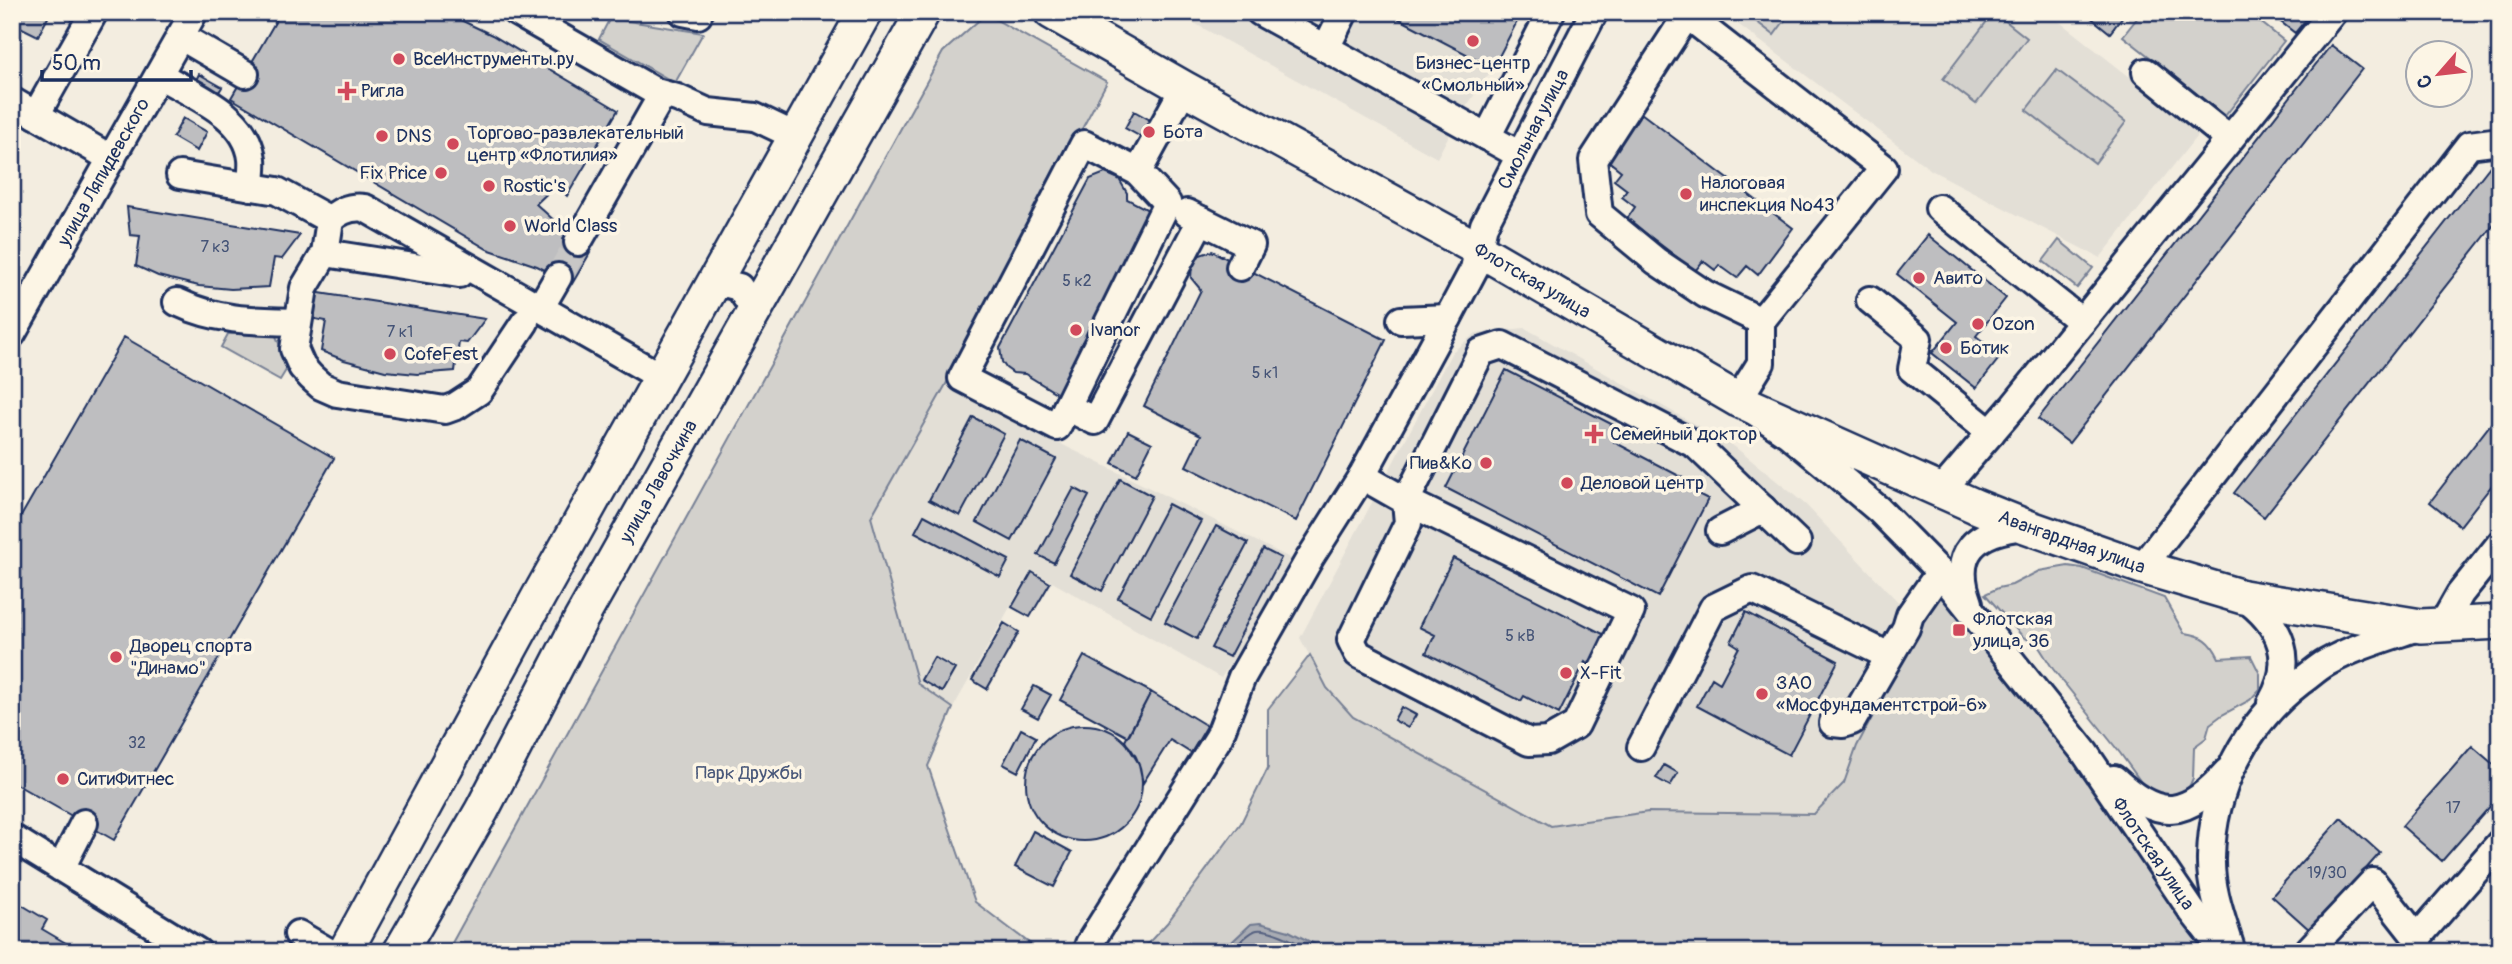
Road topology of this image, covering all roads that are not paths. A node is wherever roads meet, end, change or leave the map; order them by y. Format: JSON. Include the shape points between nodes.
{"nodes":[{"id":1,"x":94,"y":12,"type":"edge"},
{"id":2,"x":194,"y":12,"type":"edge"},
{"id":3,"x":516,"y":12,"type":"edge"},
{"id":4,"x":865,"y":12,"type":"edge"},
{"id":5,"x":923,"y":12,"type":"edge"},
{"id":6,"x":1051,"y":12,"type":"edge"},
{"id":7,"x":1344,"y":12,"type":"edge"},
{"id":8,"x":1551,"y":12,"type":"edge"},
{"id":9,"x":1594,"y":12,"type":"edge"},
{"id":10,"x":2333,"y":12,"type":"edge"},
{"id":11,"x":1274,"y":16,"type":"edge"},
{"id":12,"x":180,"y":36,"type":"junction"},
{"id":13,"x":1326,"y":48,"type":"junction"},
{"id":14,"x":2146,"y":72,"type":"dead end"},
{"id":15,"x":245,"y":74,"type":"dead end"},
{"id":16,"x":159,"y":75,"type":"junction"},
{"id":17,"x":1184,"y":88,"type":"junction"},
{"id":18,"x":662,"y":94,"type":"junction"},
{"id":19,"x":12,"y":101,"type":"edge"},
{"id":20,"x":36,"y":115,"type":"junction"},
{"id":21,"x":795,"y":136,"type":"junction"},
{"id":22,"x":1487,"y":137,"type":"junction"},
{"id":23,"x":2229,"y":139,"type":"junction"},
{"id":24,"x":2500,"y":141,"type":"edge"},
{"id":25,"x":1520,"y":155,"type":"junction"},
{"id":26,"x":112,"y":159,"type":"junction"},
{"id":27,"x":1138,"y":172,"type":"junction"},
{"id":28,"x":180,"y":176,"type":"dead end"},
{"id":29,"x":251,"y":187,"type":"junction"},
{"id":30,"x":1167,"y":203,"type":"junction"},
{"id":31,"x":1939,"y":208,"type":"dead end"},
{"id":32,"x":330,"y":220,"type":"junction"},
{"id":33,"x":1201,"y":220,"type":"junction"},
{"id":34,"x":578,"y":242,"type":"tunnel mouth"},
{"id":35,"x":1478,"y":249,"type":"junction"},
{"id":36,"x":325,"y":253,"type":"junction"},
{"id":37,"x":1240,"y":267,"type":"dead end"},
{"id":38,"x":458,"y":274,"type":"dead end"},
{"id":39,"x":558,"y":277,"type":"tunnel mouth"},
{"id":40,"x":707,"y":294,"type":"junction"},
{"id":41,"x":1870,"y":300,"type":"dead end"},
{"id":42,"x":177,"y":302,"type":"dead end"},
{"id":43,"x":533,"y":315,"type":"junction"},
{"id":44,"x":751,"y":318,"type":"junction"},
{"id":45,"x":1448,"y":318,"type":"junction"},
{"id":46,"x":1401,"y":320,"type":"dead end"},
{"id":47,"x":1761,"y":321,"type":"junction"},
{"id":48,"x":298,"y":322,"type":"junction"},
{"id":49,"x":2082,"y":322,"type":"junction"},
{"id":50,"x":12,"y":334,"type":"edge"},
{"id":51,"x":661,"y":377,"type":"junction"},
{"id":52,"x":1738,"y":400,"type":"junction"},
{"id":53,"x":1067,"y":407,"type":"junction"},
{"id":54,"x":1991,"y":433,"type":"junction"},
{"id":55,"x":1362,"y":476,"type":"junction"},
{"id":56,"x":1941,"y":491,"type":"junction"},
{"id":57,"x":1406,"y":501,"type":"junction"},
{"id":58,"x":1763,"y":509,"type":"junction"},
{"id":59,"x":2025,"y":526,"type":"junction"},
{"id":60,"x":1720,"y":531,"type":"dead end"},
{"id":61,"x":1797,"y":542,"type":"dead end"},
{"id":62,"x":2500,"y":544,"type":"edge"},
{"id":63,"x":2142,"y":567,"type":"junction"},
{"id":64,"x":1940,"y":572,"type":"junction"},
{"id":65,"x":2243,"y":597,"type":"junction"},
{"id":66,"x":1971,"y":608,"type":"junction"},
{"id":67,"x":2500,"y":622,"type":"edge"},
{"id":68,"x":2432,"y":625,"type":"junction"},
{"id":69,"x":1889,"y":656,"type":"junction"},
{"id":70,"x":2263,"y":717,"type":"junction"},
{"id":71,"x":1833,"y":723,"type":"dead end"},
{"id":72,"x":1641,"y":747,"type":"dead end"},
{"id":73,"x":2085,"y":753,"type":"junction"},
{"id":74,"x":2230,"y":768,"type":"junction"},
{"id":75,"x":84,"y":823,"type":"dead end"},
{"id":76,"x":12,"y":838,"type":"edge"},
{"id":77,"x":2500,"y":843,"type":"edge"},
{"id":78,"x":61,"y":868,"type":"junction"},
{"id":79,"x":298,"y":934,"type":"dead end"},
{"id":80,"x":1090,"y":944,"type":"dead end"},
{"id":81,"x":2418,"y":945,"type":"edge"},
{"id":82,"x":198,"y":952,"type":"edge"},
{"id":83,"x":329,"y":952,"type":"edge"},
{"id":84,"x":345,"y":952,"type":"edge"},
{"id":85,"x":400,"y":952,"type":"edge"},
{"id":86,"x":2224,"y":952,"type":"edge"},
{"id":87,"x":2232,"y":952,"type":"edge"},
{"id":88,"x":2306,"y":952,"type":"edge"}],
"edges":[{"from":1,"to":20,"type":"street"},
{"from":2,"to":12,"type":"street","name":"улица Ляпидевского"},
{"from":3,"to":18,"type":"street"},
{"from":4,"to":21,"type":"main road"},
{"from":5,"to":44,"type":"main road","name":"улица Лавочкина"},
{"from":6,"to":17,"type":"main road","name":"Флотская улица"},
{"from":7,"to":13,"type":"street"},
{"from":8,"to":22,"type":"street"},
{"from":9,"to":25,"type":"street","name":"Смольная улица"},
{"from":10,"to":23,"type":"street"},
{"from":11,"to":13,"type":"street"},
{"from":12,"to":15,"type":"street"},
{"from":12,"to":16,"type":"street","name":"улица Ляпидевского"},
{"from":13,"to":22,"type":"street"},
{"from":14,"to":23,"type":"street"},
{"from":16,"to":26,"type":"street","name":"улица Ляпидевского"},
{"from":16,"to":29,"type":"street","via":[[231,118],[248,146]]},
{"from":17,"to":27,"type":"street"},
{"from":17,"to":35,"type":"main road","name":"Флотская улица"},
{"from":18,"to":21,"type":"street","via":[[708,113],[755,117]]},
{"from":18,"to":34,"type":"street"},
{"from":19,"to":20,"type":"street"},
{"from":20,"to":26,"type":"street"},
{"from":21,"to":40,"type":"main road"},
{"from":22,"to":25,"type":"street"},
{"from":23,"to":49,"type":"street"},
{"from":24,"to":63,"type":"street","via":[[2469,145]]},
{"from":25,"to":35,"type":"street","name":"Смольная улица","via":[[1484,225]]},
{"from":26,"to":50,"type":"street","name":"улица Ляпидевского"},
{"from":27,"to":30,"type":"street"},
{"from":27,"to":53,"type":"street","via":[[1084,144],[962,379],[1057,427]]},
{"from":28,"to":29,"type":"street"},
{"from":29,"to":32,"type":"street","via":[[283,193]]},
{"from":30,"to":33,"type":"street"},
{"from":30,"to":53,"type":"street"},
{"from":31,"to":49,"type":"street"},
{"from":32,"to":36,"type":"street"},
{"from":32,"to":43,"type":"street","via":[[348,208],[365,208]]},
{"from":33,"to":37,"type":"street","via":[[1251,245]]},
{"from":33,"to":53,"type":"street","via":[[1096,421]]},
{"from":35,"to":45,"type":"street","name":"Смольная улица","via":[[1474,269]]},
{"from":35,"to":52,"type":"main road","name":"Флотская улица"},
{"from":36,"to":38,"type":"street"},
{"from":36,"to":48,"type":"street","via":[[305,285]]},
{"from":39,"to":43,"type":"street"},
{"from":40,"to":44,"type":"street","via":[[723,283],[739,288],[751,305]]},
{"from":40,"to":51,"type":"main road"},
{"from":41,"to":54,"type":"street","via":[[1918,339],[1912,369]]},
{"from":42,"to":48,"type":"street","via":[[241,321]]},
{"from":43,"to":48,"type":"street","via":[[479,391],[445,410],[337,393],[321,386],[302,367],[294,349]]},
{"from":43,"to":51,"type":"street"},
{"from":44,"to":85,"type":"main road","name":"улица Лавочкина"},
{"from":45,"to":46,"type":"street"},
{"from":45,"to":55,"type":"street","name":"Смольная улица"},
{"from":47,"to":47,"type":"street","via":[[1705,295],[1599,214],[1592,160],[1687,15],[1884,169]]},
{"from":47,"to":52,"type":"street","via":[[1761,363]]},
{"from":49,"to":54,"type":"street"},
{"from":51,"to":84,"type":"main road"},
{"from":52,"to":56,"type":"main road","name":"Авангардная улица"},
{"from":52,"to":64,"type":"street","name":"Флотская улица","via":[[1788,434],[1869,502]]},
{"from":54,"to":56,"type":"street"},
{"from":55,"to":57,"type":"street"},
{"from":55,"to":80,"type":"street","name":"Смольная улица","via":[[1242,677],[1219,737]]},
{"from":56,"to":59,"type":"main road","name":"Авангардная улица"},
{"from":57,"to":57,"type":"street","via":[[1408,523],[1351,640],[1359,654],[1529,742],[1548,741],[1577,725],[1631,611]]},
{"from":57,"to":58,"type":"street","via":[[1481,352],[1502,345],[1696,445]]},
{"from":58,"to":60,"type":"street"},
{"from":58,"to":61,"type":"street"},
{"from":59,"to":63,"type":"main road","name":"Авангардная улица"},
{"from":59,"to":66,"type":"street","name":"Флотская улица","via":[[2000,528],[1973,544],[1961,573]]},
{"from":62,"to":68,"type":"street"},
{"from":63,"to":65,"type":"main road","name":"Авангардная улица"},
{"from":64,"to":66,"type":"street","name":"Флотская улица"},
{"from":64,"to":69,"type":"street"},
{"from":65,"to":68,"type":"main road","name":"Авангардная улица"},
{"from":65,"to":70,"type":"street","via":[[2262,611],[2281,645],[2284,669],[2279,689]]},
{"from":66,"to":73,"type":"street","name":"Флотская улица"},
{"from":67,"to":68,"type":"main road","name":"Авангардная улица"},
{"from":68,"to":70,"type":"street","name":"Авангардная улица","via":[[2367,644],[2324,663]]},
{"from":69,"to":71,"type":"street","via":[[1852,721]]},
{"from":69,"to":72,"type":"street","via":[[1752,589],[1713,608]]},
{"from":70,"to":74,"type":"street","name":"Авангардная улица"},
{"from":73,"to":74,"type":"street","name":"Флотская улица","via":[[2132,796],[2153,808],[2174,809],[2192,803]]},
{"from":73,"to":86,"type":"street","name":"Флотская улица"},
{"from":74,"to":87,"type":"street","name":"Авангардная улица","via":[[2215,819],[2211,859]]},
{"from":75,"to":78,"type":"street"},
{"from":76,"to":78,"type":"street"},
{"from":77,"to":81,"type":"street"},
{"from":78,"to":82,"type":"street"},
{"from":79,"to":83,"type":"street"},
{"from":81,"to":88,"type":"street","via":[[2373,882]]}]}
